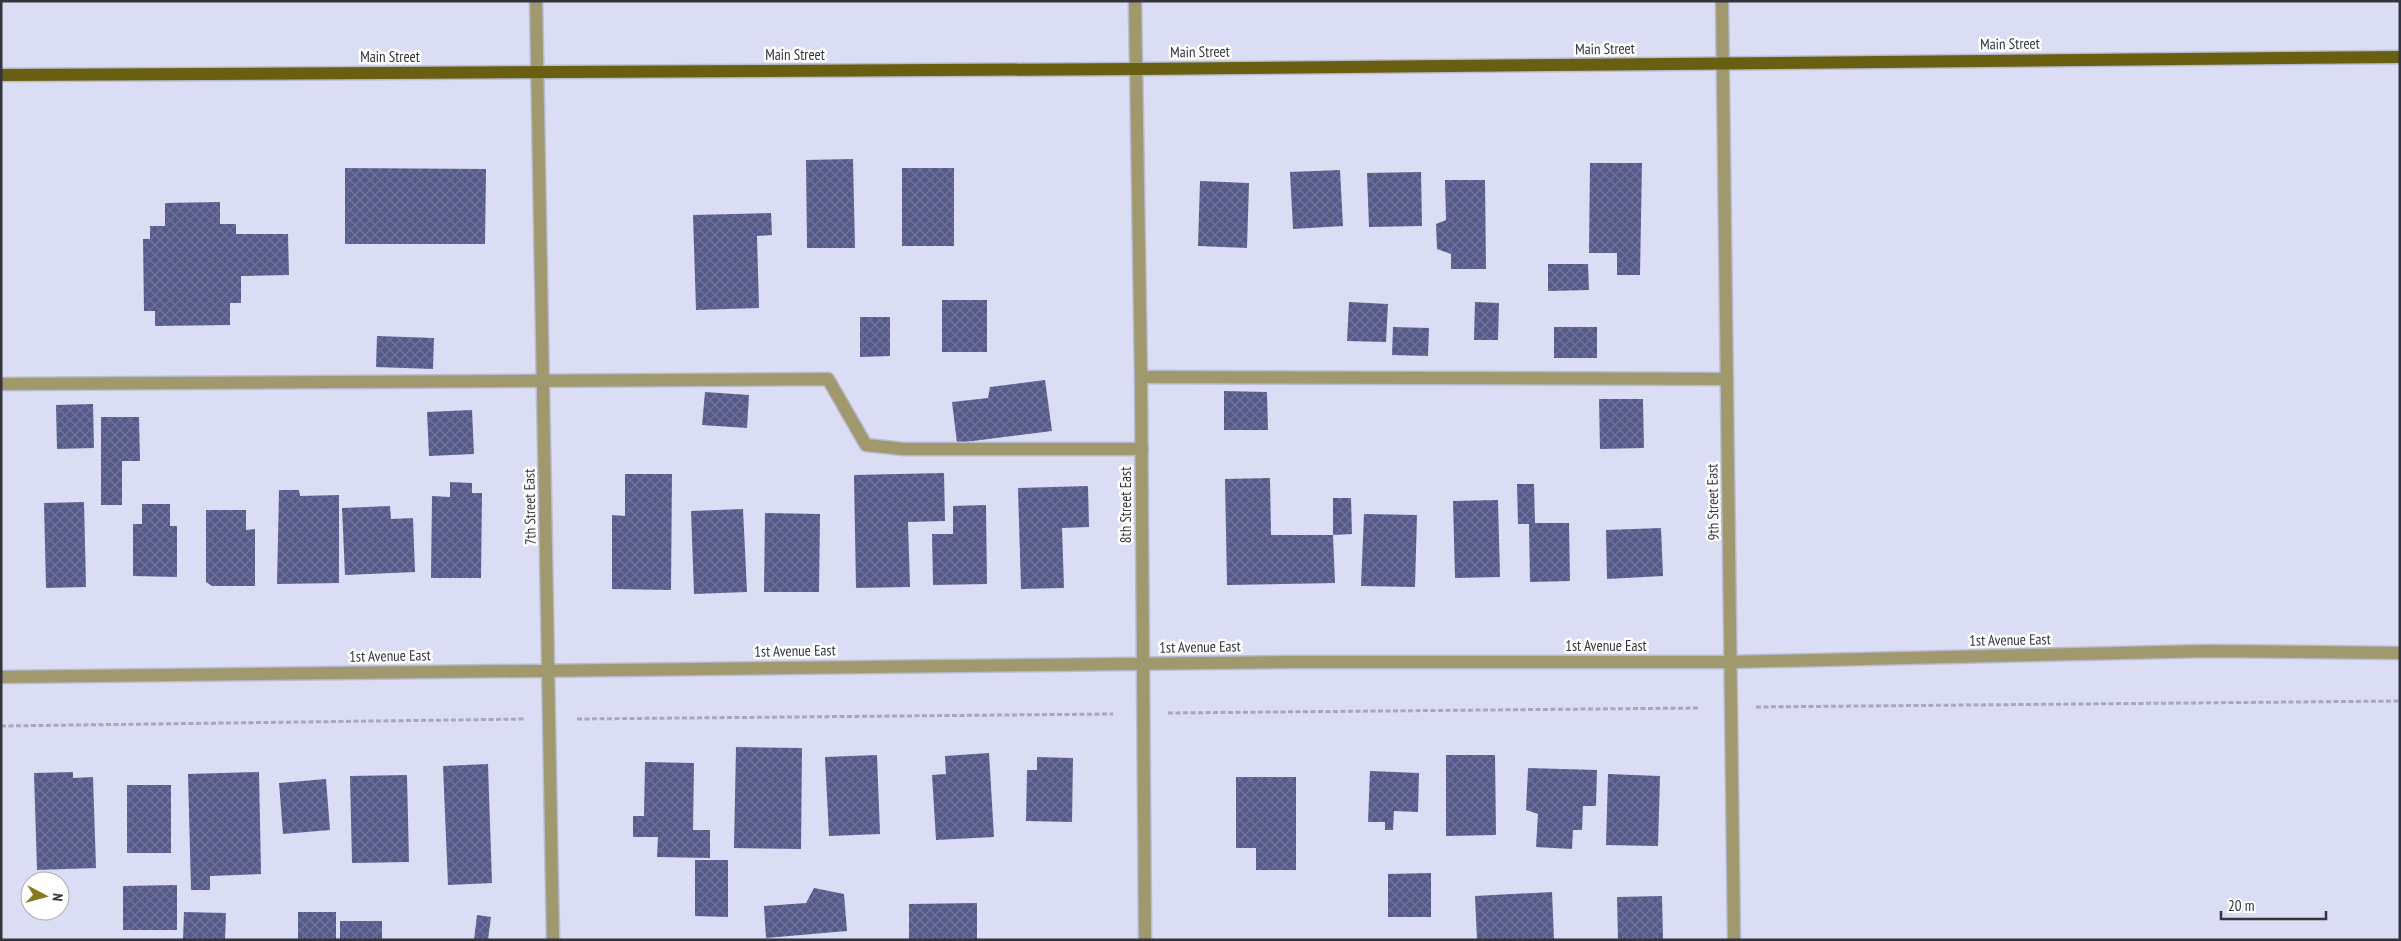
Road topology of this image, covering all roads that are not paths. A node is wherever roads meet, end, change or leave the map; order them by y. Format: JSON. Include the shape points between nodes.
{"nodes":[{"id":1,"x":536,"y":1,"type":"edge"},
{"id":2,"x":1135,"y":1,"type":"edge"},
{"id":3,"x":1722,"y":1,"type":"edge"},
{"id":4,"x":2400,"y":57,"type":"edge"},
{"id":5,"x":1723,"y":64,"type":"junction"},
{"id":6,"x":1136,"y":69,"type":"junction"},
{"id":7,"x":537,"y":73,"type":"junction"},
{"id":8,"x":1,"y":75,"type":"edge"},
{"id":9,"x":1141,"y":377,"type":"junction"},
{"id":10,"x":1728,"y":379,"type":"junction"},
{"id":11,"x":543,"y":381,"type":"junction"},
{"id":12,"x":1,"y":384,"type":"edge"},
{"id":13,"x":1142,"y":449,"type":"junction"},
{"id":14,"x":2400,"y":653,"type":"edge"},
{"id":15,"x":1731,"y":662,"type":"junction"},
{"id":16,"x":1143,"y":664,"type":"junction"},
{"id":17,"x":550,"y":670,"type":"junction"},
{"id":18,"x":1,"y":677,"type":"edge"},
{"id":19,"x":553,"y":940,"type":"edge"},
{"id":20,"x":1145,"y":940,"type":"edge"},
{"id":21,"x":1734,"y":940,"type":"edge"}],
"edges":[{"from":1,"to":7,"type":"street","name":"7th Street East"},
{"from":2,"to":6,"type":"street","name":"8th Street East"},
{"from":3,"to":5,"type":"street","name":"9th Street East"},
{"from":4,"to":5,"type":"main road","name":"Main Street"},
{"from":5,"to":6,"type":"main road","name":"Main Street"},
{"from":5,"to":10,"type":"street","name":"9th Street East"},
{"from":6,"to":7,"type":"main road","name":"Main Street"},
{"from":6,"to":9,"type":"street","name":"8th Street East"},
{"from":7,"to":8,"type":"main road","name":"Main Street"},
{"from":7,"to":11,"type":"street","name":"7th Street East"},
{"from":9,"to":10,"type":"street"},
{"from":9,"to":13,"type":"street","name":"8th Street East"},
{"from":10,"to":15,"type":"street","name":"9th Street East"},
{"from":11,"to":12,"type":"street"},
{"from":11,"to":13,"type":"street","via":[[828,378],[866,445],[904,449]]},
{"from":11,"to":17,"type":"street","name":"7th Street East"},
{"from":13,"to":16,"type":"street","name":"8th Street East"},
{"from":14,"to":15,"type":"street","name":"1st Avenue East","via":[[2208,651]]},
{"from":15,"to":16,"type":"street","name":"1st Avenue East"},
{"from":15,"to":21,"type":"street","name":"9th Street East"},
{"from":16,"to":17,"type":"street","name":"1st Avenue East"},
{"from":16,"to":20,"type":"street","name":"8th Street East"},
{"from":17,"to":18,"type":"street","name":"1st Avenue East"},
{"from":17,"to":19,"type":"street","name":"7th Street East"}]}
